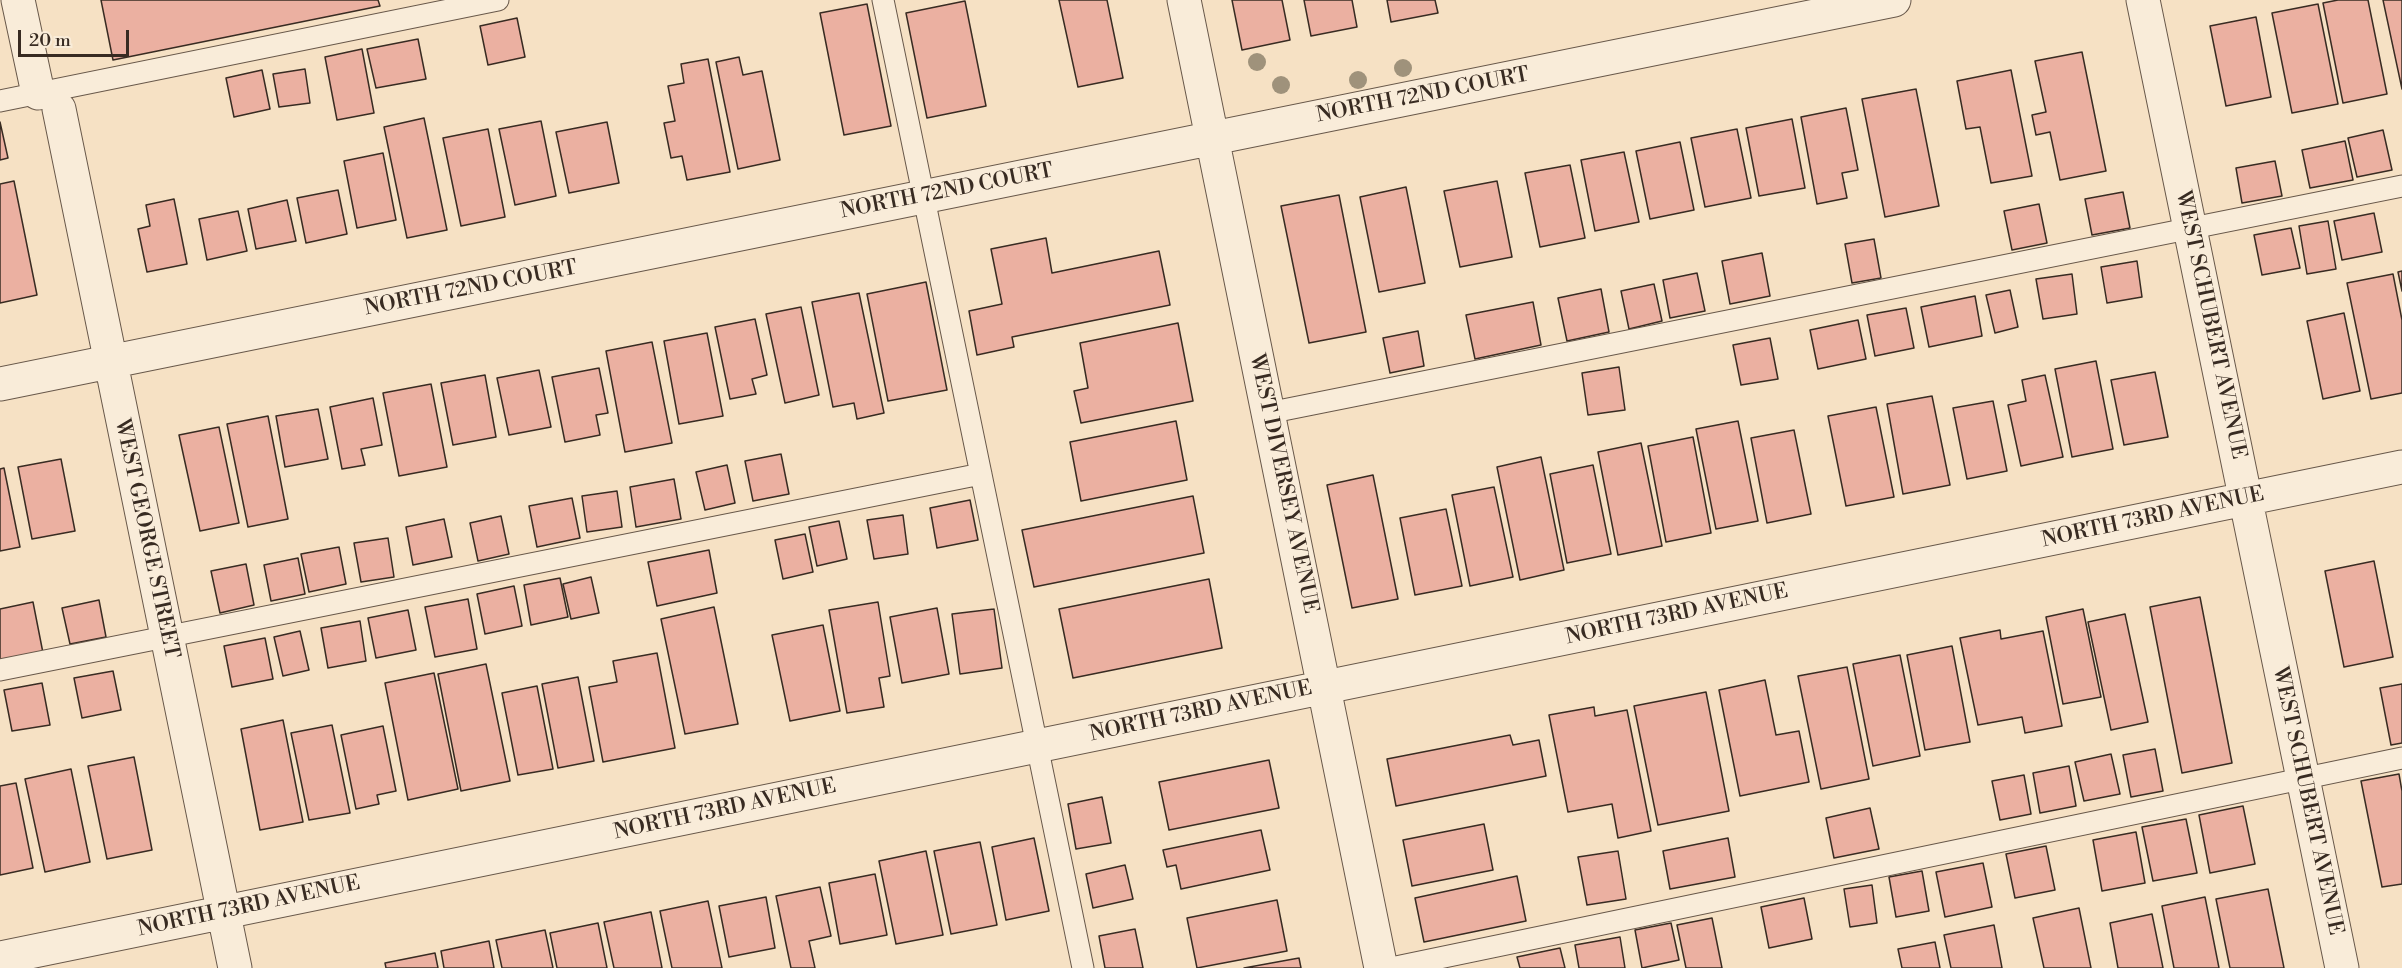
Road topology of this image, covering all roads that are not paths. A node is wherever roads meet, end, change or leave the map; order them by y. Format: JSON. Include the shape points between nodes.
{"nodes":[{"id":1,"x":18,"y":0,"type":"edge"},
{"id":2,"x":498,"y":0,"type":"edge"},
{"id":3,"x":883,"y":0,"type":"edge"},
{"id":4,"x":1184,"y":0,"type":"edge"},
{"id":5,"x":1894,"y":0,"type":"edge"},
{"id":6,"x":2144,"y":0,"type":"edge"},
{"id":7,"x":0,"y":101,"type":"edge"},
{"id":8,"x":49,"y":101,"type":"junction"},
{"id":9,"x":1212,"y":138,"type":"junction"},
{"id":10,"x":2402,"y":186,"type":"edge"},
{"id":11,"x":924,"y":197,"type":"junction"},
{"id":12,"x":2190,"y":228,"type":"junction"},
{"id":13,"x":110,"y":362,"type":"junction"},
{"id":14,"x":0,"y":384,"type":"edge"},
{"id":15,"x":1268,"y":413,"type":"junction"},
{"id":16,"x":2402,"y":467,"type":"edge"},
{"id":17,"x":981,"y":474,"type":"junction"},
{"id":18,"x":2246,"y":499,"type":"junction"},
{"id":19,"x":167,"y":637,"type":"junction"},
{"id":20,"x":0,"y":670,"type":"edge"},
{"id":21,"x":1324,"y":687,"type":"junction"},
{"id":22,"x":1037,"y":746,"type":"junction"},
{"id":23,"x":2402,"y":758,"type":"edge"},
{"id":24,"x":2302,"y":778,"type":"junction"},
{"id":25,"x":223,"y":912,"type":"junction"},
{"id":26,"x":0,"y":958,"type":"edge"},
{"id":27,"x":235,"y":968,"type":"edge"},
{"id":28,"x":1083,"y":968,"type":"edge"},
{"id":29,"x":1381,"y":968,"type":"edge"},
{"id":30,"x":1391,"y":968,"type":"edge"},
{"id":31,"x":2342,"y":968,"type":"edge"}],
"edges":[{"from":1,"to":8,"type":"street","name":"WEST GEORGE STREET"},
{"from":2,"to":8,"type":"lane"},
{"from":3,"to":11,"type":"lane"},
{"from":4,"to":9,"type":"street","name":"WEST DIVERSEY AVENUE"},
{"from":5,"to":9,"type":"street","name":"NORTH 72ND COURT"},
{"from":6,"to":12,"type":"street","name":"WEST SCHUBERT AVENUE"},
{"from":7,"to":8,"type":"lane"},
{"from":8,"to":13,"type":"street","name":"WEST GEORGE STREET"},
{"from":9,"to":11,"type":"street","name":"NORTH 72ND COURT"},
{"from":9,"to":15,"type":"street","name":"WEST DIVERSEY AVENUE"},
{"from":10,"to":12,"type":"lane"},
{"from":11,"to":13,"type":"street","name":"NORTH 72ND COURT"},
{"from":11,"to":17,"type":"lane"},
{"from":12,"to":15,"type":"lane"},
{"from":12,"to":18,"type":"street","name":"WEST SCHUBERT AVENUE"},
{"from":13,"to":14,"type":"street","name":"NORTH 72ND COURT"},
{"from":13,"to":19,"type":"street","name":"WEST GEORGE STREET"},
{"from":15,"to":21,"type":"street","name":"WEST DIVERSEY AVENUE"},
{"from":16,"to":18,"type":"street","name":"NORTH 73RD AVENUE"},
{"from":17,"to":19,"type":"lane"},
{"from":17,"to":22,"type":"lane"},
{"from":18,"to":21,"type":"street","name":"NORTH 73RD AVENUE"},
{"from":18,"to":24,"type":"street","name":"WEST SCHUBERT AVENUE"},
{"from":19,"to":20,"type":"lane"},
{"from":19,"to":25,"type":"street","name":"WEST GEORGE STREET"},
{"from":21,"to":22,"type":"street","name":"NORTH 73RD AVENUE"},
{"from":21,"to":29,"type":"street","name":"WEST DIVERSEY AVENUE"},
{"from":22,"to":25,"type":"street","name":"NORTH 73RD AVENUE"},
{"from":22,"to":28,"type":"lane"},
{"from":23,"to":24,"type":"lane"},
{"from":24,"to":30,"type":"lane"},
{"from":24,"to":31,"type":"street","name":"WEST SCHUBERT AVENUE"},
{"from":25,"to":26,"type":"street","name":"NORTH 73RD AVENUE"},
{"from":25,"to":27,"type":"street","name":"WEST GEORGE STREET"}]}
